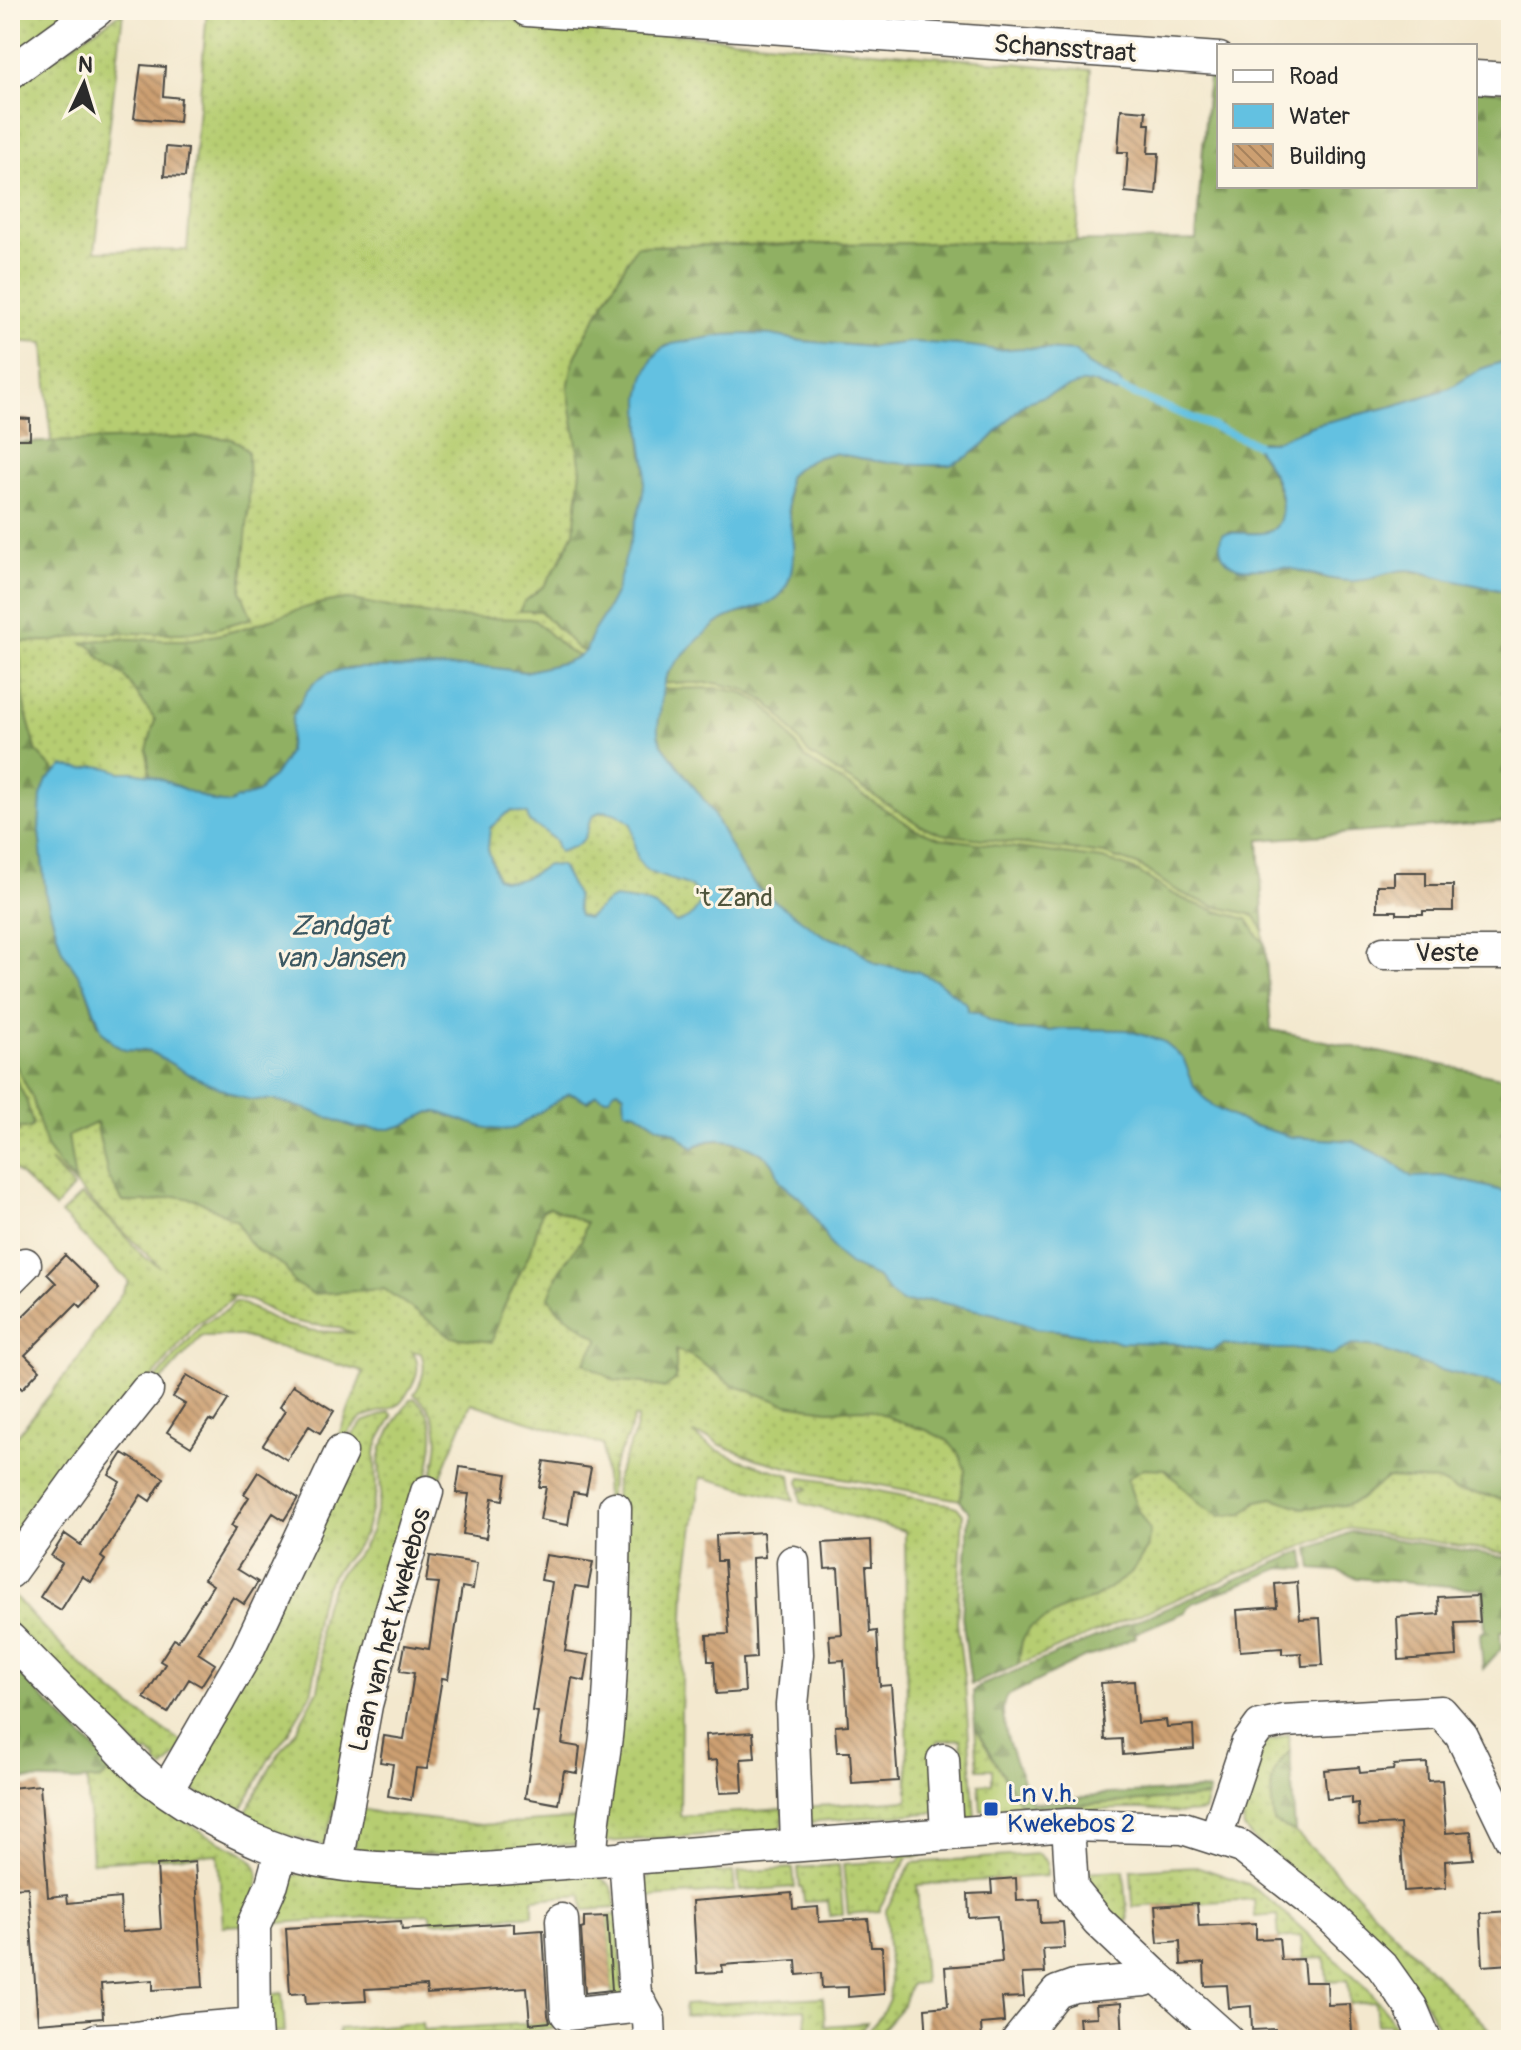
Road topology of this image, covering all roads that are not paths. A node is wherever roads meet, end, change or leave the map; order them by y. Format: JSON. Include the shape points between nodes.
{"nodes":[{"id":1,"x":97,"y":10,"type":"edge"},
{"id":2,"x":527,"y":10,"type":"edge"},
{"id":3,"x":1217,"y":59,"type":"edge"},
{"id":4,"x":10,"y":73,"type":"edge"},
{"id":5,"x":1477,"y":77,"type":"edge"},
{"id":6,"x":1511,"y":79,"type":"edge"},
{"id":7,"x":1384,"y":953,"type":"dead end"},
{"id":8,"x":1511,"y":953,"type":"edge"},
{"id":9,"x":147,"y":1390,"type":"dead end"},
{"id":10,"x":341,"y":1452,"type":"dead end"},
{"id":11,"x":427,"y":1492,"type":"dead end"},
{"id":12,"x":615,"y":1508,"type":"dead end"},
{"id":13,"x":793,"y":1562,"type":"dead end"},
{"id":14,"x":10,"y":1572,"type":"edge"},
{"id":15,"x":10,"y":1639,"type":"edge"},
{"id":16,"x":943,"y":1760,"type":"dead end"},
{"id":17,"x":167,"y":1790,"type":"junction"},
{"id":18,"x":1068,"y":1825,"type":"junction"},
{"id":19,"x":947,"y":1833,"type":"junction"},
{"id":20,"x":1216,"y":1837,"type":"junction"},
{"id":21,"x":1511,"y":1838,"type":"edge"},
{"id":22,"x":797,"y":1844,"type":"junction"},
{"id":23,"x":281,"y":1851,"type":"junction"},
{"id":24,"x":625,"y":1857,"type":"junction"},
{"id":25,"x":591,"y":1860,"type":"junction"},
{"id":26,"x":337,"y":1863,"type":"junction"},
{"id":27,"x":562,"y":1920,"type":"dead end"},
{"id":28,"x":1154,"y":1974,"type":"junction"},
{"id":29,"x":642,"y":2006,"type":"junction"},
{"id":30,"x":255,"y":2032,"type":"edge"},
{"id":31,"x":96,"y":2040,"type":"edge"},
{"id":32,"x":650,"y":2040,"type":"edge"},
{"id":33,"x":1018,"y":2040,"type":"edge"},
{"id":34,"x":1228,"y":2040,"type":"edge"},
{"id":35,"x":1425,"y":2040,"type":"edge"}],
"edges":[{"from":1,"to":4,"type":"street"},
{"from":2,"to":3,"type":"street","name":"Schansstraat"},
{"from":5,"to":6,"type":"street"},
{"from":7,"to":8,"type":"street","name":"Veste"},
{"from":9,"to":14,"type":"street"},
{"from":10,"to":17,"type":"street","via":[[247,1652]]},
{"from":11,"to":26,"type":"street","name":"Laan van het Kwekebos","via":[[366,1705]]},
{"from":12,"to":25,"type":"street","via":[[607,1731]]},
{"from":13,"to":22,"type":"street"},
{"from":15,"to":17,"type":"street"},
{"from":16,"to":19,"type":"street"},
{"from":17,"to":23,"type":"street","via":[[215,1821]]},
{"from":18,"to":19,"type":"street"},
{"from":18,"to":20,"type":"street","via":[[1183,1828]]},
{"from":18,"to":28,"type":"street","via":[[1072,1889]]},
{"from":19,"to":22,"type":"street"},
{"from":20,"to":21,"type":"street","via":[[1247,1744],[1260,1726],[1441,1712],[1461,1735]]},
{"from":20,"to":35,"type":"street","via":[[1242,1847],[1341,1926],[1382,1966],[1411,2007]]},
{"from":22,"to":24,"type":"street"},
{"from":23,"to":26,"type":"street"},
{"from":23,"to":30,"type":"street","via":[[254,1925]]},
{"from":24,"to":25,"type":"street"},
{"from":24,"to":29,"type":"street","via":[[635,1994]]},
{"from":25,"to":26,"type":"street","via":[[457,1871]]},
{"from":27,"to":29,"type":"street","via":[[567,2014]]},
{"from":28,"to":33,"type":"street","via":[[1145,1980],[1065,1988]]},
{"from":28,"to":34,"type":"street"},
{"from":29,"to":32,"type":"street"},
{"from":30,"to":31,"type":"street","via":[[181,2030]]}]}
